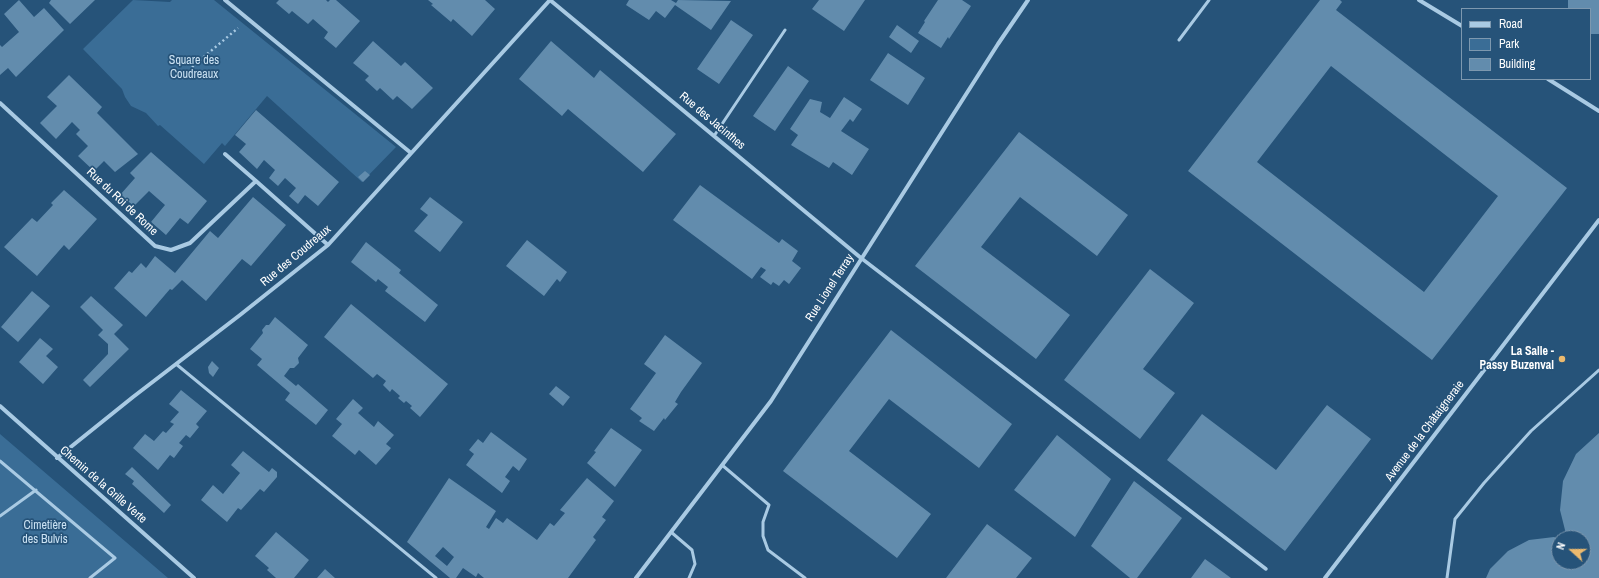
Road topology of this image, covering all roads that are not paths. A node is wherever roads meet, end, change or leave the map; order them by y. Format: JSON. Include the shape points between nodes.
{"nodes":[{"id":1,"x":225,"y":0,"type":"edge"},
{"id":2,"x":550,"y":0,"type":"edge"},
{"id":3,"x":1028,"y":0,"type":"edge"},
{"id":4,"x":1209,"y":0,"type":"edge"},
{"id":5,"x":1419,"y":0,"type":"edge"},
{"id":6,"x":1461,"y":25,"type":"edge"},
{"id":7,"x":785,"y":30,"type":"dead end"},
{"id":8,"x":1179,"y":40,"type":"dead end"},
{"id":9,"x":1550,"y":80,"type":"edge"},
{"id":10,"x":0,"y":103,"type":"edge"},
{"id":11,"x":1599,"y":111,"type":"edge"},
{"id":12,"x":714,"y":136,"type":"junction"},
{"id":13,"x":411,"y":153,"type":"junction"},
{"id":14,"x":225,"y":154,"type":"dead end"},
{"id":15,"x":256,"y":181,"type":"junction"},
{"id":16,"x":1599,"y":220,"type":"edge"},
{"id":17,"x":328,"y":245,"type":"junction"},
{"id":18,"x":861,"y":258,"type":"junction"},
{"id":19,"x":176,"y":364,"type":"junction"},
{"id":20,"x":1599,"y":370,"type":"edge"},
{"id":21,"x":0,"y":406,"type":"edge"},
{"id":22,"x":58,"y":458,"type":"junction"},
{"id":23,"x":0,"y":461,"type":"edge"},
{"id":24,"x":722,"y":465,"type":"junction"},
{"id":25,"x":36,"y":490,"type":"junction"},
{"id":26,"x":0,"y":516,"type":"edge"},
{"id":27,"x":671,"y":532,"type":"junction"},
{"id":28,"x":1266,"y":569,"type":"dead end"},
{"id":29,"x":90,"y":578,"type":"edge"},
{"id":30,"x":194,"y":578,"type":"edge"},
{"id":31,"x":436,"y":578,"type":"edge"},
{"id":32,"x":636,"y":578,"type":"edge"},
{"id":33,"x":689,"y":578,"type":"edge"},
{"id":34,"x":806,"y":578,"type":"edge"},
{"id":35,"x":1325,"y":578,"type":"edge"},
{"id":36,"x":1447,"y":578,"type":"edge"}],
"edges":[{"from":1,"to":13,"type":"street"},
{"from":2,"to":12,"type":"street","name":"Rue des Jacinthes"},
{"from":2,"to":13,"type":"street","name":"Rue des Coudreaux"},
{"from":3,"to":18,"type":"street","name":"Rue Lionel Terray"},
{"from":4,"to":8,"type":"lane"},
{"from":5,"to":6,"type":"street"},
{"from":7,"to":12,"type":"lane"},
{"from":9,"to":11,"type":"street"},
{"from":10,"to":15,"type":"street","name":"Rue du Roi de Rome","via":[[155,246],[171,250],[190,243]]},
{"from":12,"to":18,"type":"street","name":"Rue des Jacinthes"},
{"from":13,"to":17,"type":"street","name":"Rue des Coudreaux"},
{"from":14,"to":15,"type":"street"},
{"from":15,"to":17,"type":"street"},
{"from":16,"to":35,"type":"street","name":"Avenue de la Châtaigneraie"},
{"from":17,"to":19,"type":"street","name":"Rue des Coudreaux"},
{"from":18,"to":24,"type":"street","name":"Rue Lionel Terray","via":[[771,401]]},
{"from":18,"to":28,"type":"street"},
{"from":19,"to":22,"type":"street","name":"Rue des Coudreaux"},
{"from":19,"to":31,"type":"lane"},
{"from":20,"to":36,"type":"lane","via":[[1531,431],[1455,519]]},
{"from":21,"to":22,"type":"street","name":"Chemin de la Grille Verte"},
{"from":22,"to":30,"type":"street","name":"Chemin de la Grille Verte"},
{"from":23,"to":25,"type":"lane"},
{"from":24,"to":27,"type":"street","name":"Rue Lionel Terray"},
{"from":24,"to":34,"type":"lane","via":[[769,505],[762,522],[768,550]]},
{"from":25,"to":26,"type":"lane"},
{"from":25,"to":29,"type":"lane","via":[[114,558]]},
{"from":27,"to":32,"type":"street","name":"Rue Lionel Terray"},
{"from":27,"to":33,"type":"lane","via":[[692,550],[695,564]]}]}
